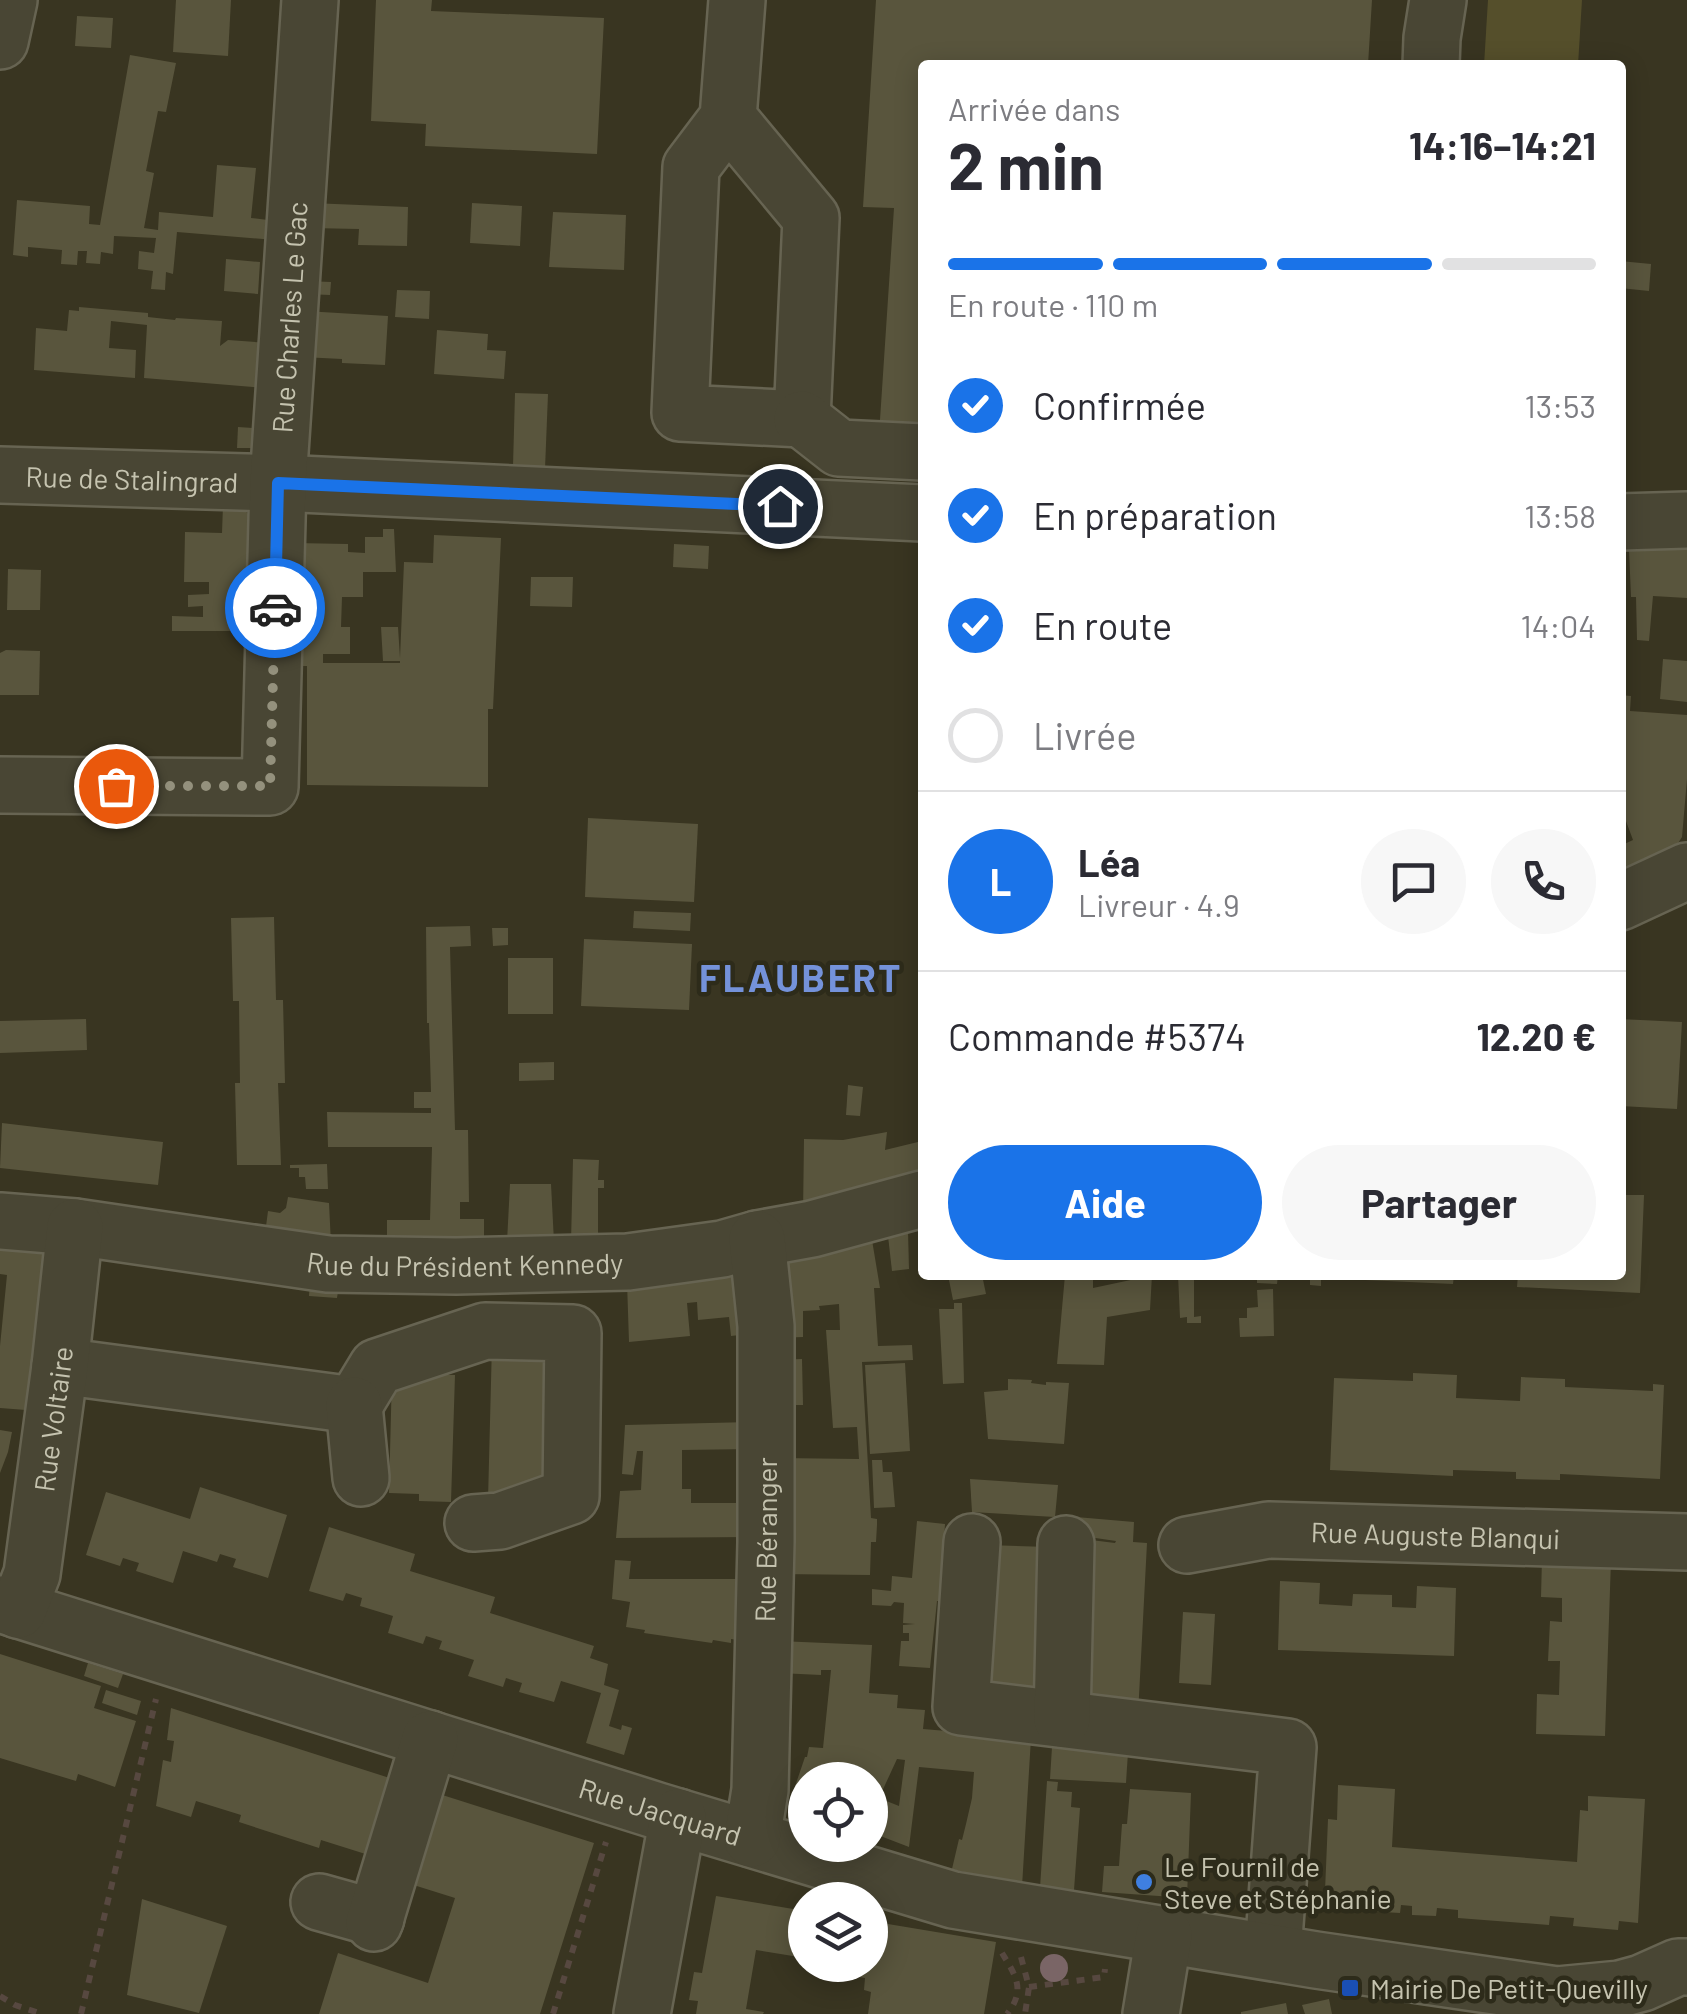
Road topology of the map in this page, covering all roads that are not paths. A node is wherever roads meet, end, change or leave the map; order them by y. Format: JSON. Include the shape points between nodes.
{"nodes":[{"id":1,"x":9,"y":0,"type":"edge"},
{"id":2,"x":310,"y":0,"type":"edge"},
{"id":3,"x":737,"y":0,"type":"edge"},
{"id":4,"x":1438,"y":0,"type":"edge"},
{"id":5,"x":0,"y":40,"type":"edge"},
{"id":6,"x":1431,"y":60,"type":"edge"},
{"id":7,"x":728,"y":118,"type":"junction"},
{"id":8,"x":802,"y":420,"type":"junction"},
{"id":9,"x":918,"y":452,"type":"edge"},
{"id":10,"x":0,"y":475,"type":"edge"},
{"id":11,"x":278,"y":483,"type":"junction"},
{"id":12,"x":918,"y":513,"type":"edge"},
{"id":13,"x":1687,"y":520,"type":"edge"},
{"id":14,"x":1626,"y":522,"type":"edge"},
{"id":15,"x":0,"y":785,"type":"edge"},
{"id":16,"x":1687,"y":871,"type":"edge"},
{"id":17,"x":1626,"y":899,"type":"edge"},
{"id":18,"x":918,"y":1200,"type":"edge"},
{"id":19,"x":0,"y":1221,"type":"edge"},
{"id":20,"x":75,"y":1227,"type":"junction"},
{"id":21,"x":757,"y":1239,"type":"junction"},
{"id":22,"x":60,"y":1366,"type":"junction"},
{"id":23,"x":354,"y":1405,"type":"junction"},
{"id":24,"x":361,"y":1478,"type":"dead end"},
{"id":25,"x":473,"y":1523,"type":"dead end"},
{"id":26,"x":972,"y":1542,"type":"dead end"},
{"id":27,"x":1687,"y":1542,"type":"edge"},
{"id":28,"x":1066,"y":1544,"type":"dead end"},
{"id":29,"x":1186,"y":1545,"type":"dead end"},
{"id":30,"x":9,"y":1607,"type":"edge"},
{"id":31,"x":1062,"y":1719,"type":"junction"},
{"id":32,"x":430,"y":1739,"type":"junction"},
{"id":33,"x":678,"y":1817,"type":"junction"},
{"id":34,"x":752,"y":1839,"type":"junction"},
{"id":35,"x":319,"y":1902,"type":"dead end"},
{"id":36,"x":1164,"y":1934,"type":"junction"},
{"id":37,"x":1273,"y":1952,"type":"junction"},
{"id":38,"x":1656,"y":1988,"type":"edge"},
{"id":39,"x":642,"y":2014,"type":"edge"},
{"id":40,"x":1151,"y":2014,"type":"edge"}],
"edges":[{"from":1,"to":5,"type":"street"},
{"from":2,"to":11,"type":"street","name":"Rue Charles Le Gac"},
{"from":3,"to":7,"type":"street"},
{"from":4,"to":6,"type":"street"},
{"from":7,"to":8,"type":"street","via":[[811,218]]},
{"from":7,"to":8,"type":"street","via":[[692,167],[680,413]]},
{"from":8,"to":9,"type":"street","via":[[839,448]]},
{"from":10,"to":11,"type":"street","name":"Rue de Stalingrad"},
{"from":11,"to":12,"type":"street","name":"Rue de Stalingrad"},
{"from":11,"to":15,"type":"street","name":"Rue Charles Le Gac","via":[[270,786]]},
{"from":13,"to":14,"type":"street"},
{"from":16,"to":17,"type":"street"},
{"from":18,"to":21,"type":"street","name":"Rue du Président Kennedy"},
{"from":19,"to":20,"type":"street","name":"Rue du Président Kennedy"},
{"from":20,"to":21,"type":"street","name":"Rue du Président Kennedy","via":[[328,1264],[628,1262]]},
{"from":20,"to":22,"type":"street","name":"Rue Voltaire"},
{"from":21,"to":34,"type":"street","name":"Rue Béranger","via":[[766,1326],[766,1542],[760,1790]]},
{"from":22,"to":23,"type":"street"},
{"from":22,"to":30,"type":"street","name":"Rue Voltaire","via":[[32,1574]]},
{"from":23,"to":24,"type":"street"},
{"from":23,"to":25,"type":"street","via":[[377,1367],[467,1337],[574,1333],[571,1496],[500,1521]]},
{"from":26,"to":31,"type":"street","via":[[961,1707]]},
{"from":27,"to":29,"type":"street","name":"Rue Auguste Blanqui","via":[[1268,1530]]},
{"from":28,"to":31,"type":"street"},
{"from":30,"to":32,"type":"street","name":"Rue Jacquard"},
{"from":31,"to":37,"type":"street","via":[[1288,1747]]},
{"from":32,"to":33,"type":"street","name":"Rue Jacquard"},
{"from":32,"to":35,"type":"street","via":[[388,1916]]},
{"from":33,"to":34,"type":"street","name":"Rue Jacquard"},
{"from":33,"to":39,"type":"street"},
{"from":34,"to":36,"type":"street","name":"Rue Jacquard","via":[[953,1900],[1006,1927]]},
{"from":36,"to":37,"type":"street","name":"Rue Jacquard"},
{"from":36,"to":40,"type":"street"},
{"from":37,"to":38,"type":"street","name":"Rue Jacquard","via":[[1557,1995]]}]}
